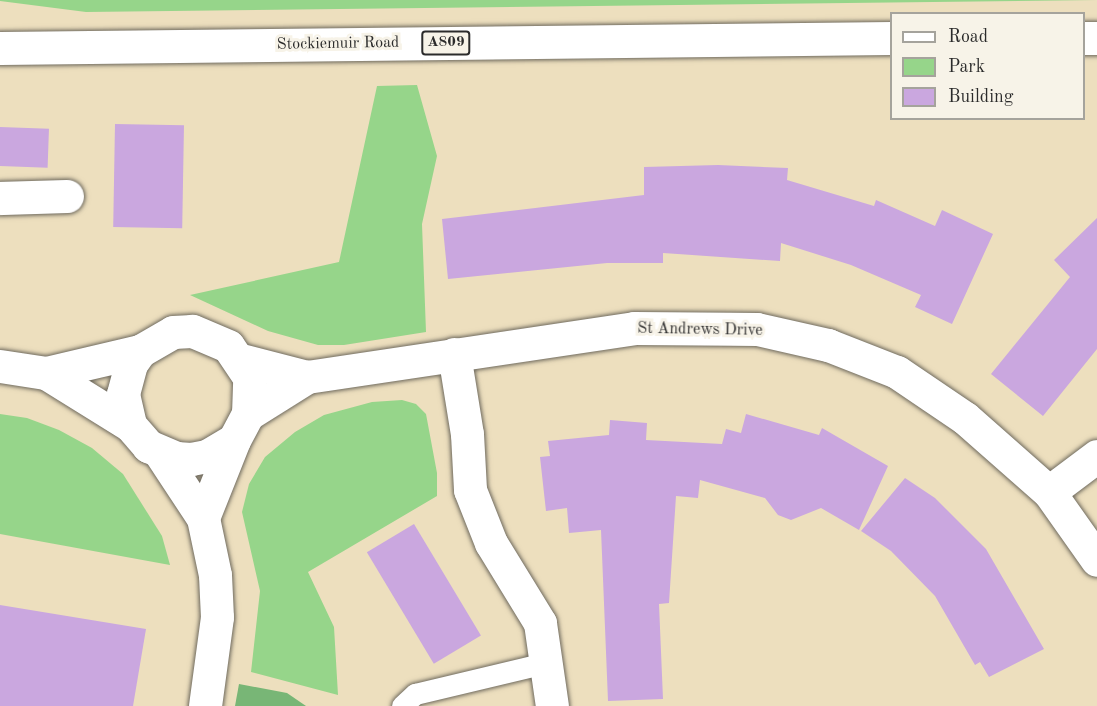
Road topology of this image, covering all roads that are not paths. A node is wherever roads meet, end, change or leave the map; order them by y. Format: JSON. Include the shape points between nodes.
{"nodes":[{"id":1,"x":890,"y":38,"type":"edge"},
{"id":2,"x":0,"y":48,"type":"edge"},
{"id":3,"x":67,"y":196,"type":"dead end"},
{"id":4,"x":0,"y":198,"type":"edge"},
{"id":5,"x":140,"y":351,"type":"junction"},
{"id":6,"x":454,"y":354,"type":"junction"},
{"id":7,"x":241,"y":360,"type":"junction"},
{"id":8,"x":0,"y":366,"type":"edge"},
{"id":9,"x":45,"y":374,"type":"junction"},
{"id":10,"x":307,"y":376,"type":"junction"},
{"id":11,"x":130,"y":425,"type":"junction"},
{"id":12,"x":241,"y":427,"type":"junction"},
{"id":13,"x":160,"y":453,"type":"junction"},
{"id":14,"x":1097,"y":456,"type":"edge"},
{"id":15,"x":1049,"y":492,"type":"junction"},
{"id":16,"x":203,"y":518,"type":"junction"},
{"id":17,"x":1097,"y":560,"type":"edge"},
{"id":18,"x":549,"y":662,"type":"junction"},
{"id":19,"x":205,"y":706,"type":"edge"},
{"id":20,"x":402,"y":706,"type":"edge"},
{"id":21,"x":552,"y":706,"type":"edge"}],
"edges":[{"from":1,"to":2,"type":"street","name":"Stockiemuir Road","number":"A809"},
{"from":3,"to":4,"type":"street"},
{"from":5,"to":7,"type":"street","via":[[173,332],[192,331],[228,346]]},
{"from":5,"to":9,"type":"street"},
{"from":5,"to":11,"type":"street","via":[[125,379],[123,394]]},
{"from":6,"to":10,"type":"street","name":"St Andrews Drive"},
{"from":6,"to":15,"type":"street","name":"St Andrews Drive","via":[[634,328],[757,329],[818,343],[897,372],[965,418]]},
{"from":6,"to":18,"type":"street","via":[[467,434],[470,490],[491,543],[540,623]]},
{"from":7,"to":10,"type":"street","name":"St Andrews Drive"},
{"from":7,"to":12,"type":"street","via":[[249,377]]},
{"from":8,"to":9,"type":"street"},
{"from":9,"to":11,"type":"street"},
{"from":10,"to":12,"type":"street","name":"St Andrews Drive"},
{"from":11,"to":13,"type":"street","via":[[148,446]]},
{"from":12,"to":13,"type":"street","via":[[207,456],[191,459]]},
{"from":12,"to":16,"type":"street"},
{"from":13,"to":16,"type":"street"},
{"from":14,"to":15,"type":"street"},
{"from":15,"to":17,"type":"street","name":"St Andrews Drive"},
{"from":16,"to":19,"type":"street","via":[[215,575],[217,617]]},
{"from":18,"to":20,"type":"lane","via":[[415,694]]},
{"from":18,"to":21,"type":"street"}]}
